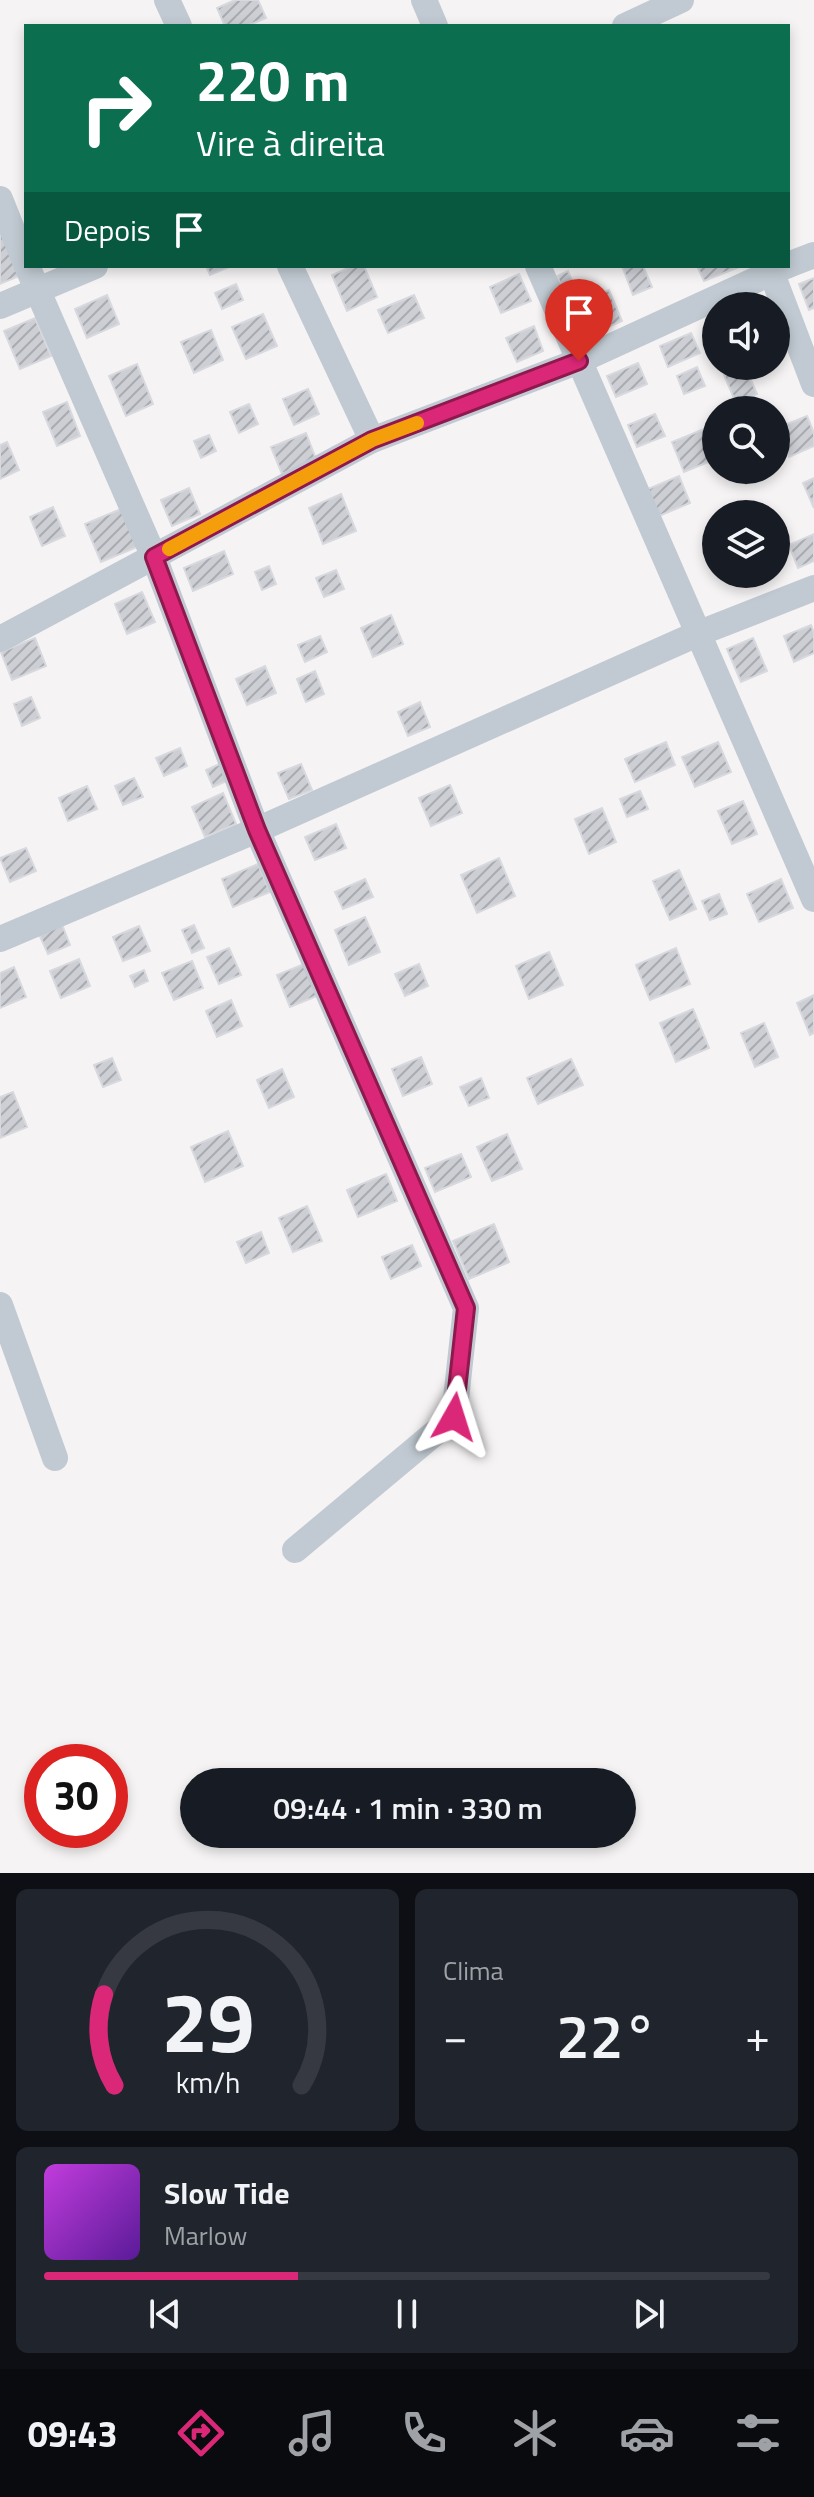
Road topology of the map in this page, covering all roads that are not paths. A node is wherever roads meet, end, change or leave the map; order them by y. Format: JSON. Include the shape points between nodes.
{"nodes":[{"id":1,"x":167,"y":0,"type":"edge"},
{"id":2,"x":424,"y":0,"type":"edge"},
{"id":3,"x":681,"y":0,"type":"edge"},
{"id":4,"x":657,"y":12,"type":"edge"},
{"id":5,"x":178,"y":24,"type":"edge"},
{"id":6,"x":434,"y":24,"type":"edge"},
{"id":7,"x":630,"y":24,"type":"edge"},
{"id":8,"x":0,"y":199,"type":"edge"},
{"id":9,"x":814,"y":255,"type":"edge"},
{"id":10,"x":24,"y":258,"type":"edge"},
{"id":11,"x":790,"y":263,"type":"edge"},
{"id":12,"x":76,"y":268,"type":"edge"},
{"id":13,"x":291,"y":268,"type":"edge"},
{"id":14,"x":539,"y":268,"type":"edge"},
{"id":15,"x":776,"y":268,"type":"edge"},
{"id":16,"x":778,"y":268,"type":"edge"},
{"id":17,"x":30,"y":273,"type":"edge"},
{"id":18,"x":0,"y":306,"type":"edge"},
{"id":19,"x":579,"y":361,"type":"junction"},
{"id":20,"x":814,"y":384,"type":"edge"},
{"id":21,"x":372,"y":440,"type":"junction"},
{"id":22,"x":154,"y":557,"type":"junction"},
{"id":23,"x":814,"y":588,"type":"edge"},
{"id":24,"x":697,"y":634,"type":"junction"},
{"id":25,"x":0,"y":639,"type":"edge"},
{"id":26,"x":257,"y":830,"type":"junction"},
{"id":27,"x":814,"y":899,"type":"edge"},
{"id":28,"x":0,"y":939,"type":"edge"},
{"id":29,"x":0,"y":1305,"type":"edge"},
{"id":30,"x":55,"y":1458,"type":"dead end"},
{"id":31,"x":295,"y":1550,"type":"dead end"}],
"edges":[{"from":1,"to":5,"type":"street"},
{"from":2,"to":6,"type":"street"},
{"from":3,"to":4,"type":"street"},
{"from":4,"to":7,"type":"street"},
{"from":8,"to":10,"type":"street"},
{"from":9,"to":11,"type":"street"},
{"from":12,"to":17,"type":"street"},
{"from":13,"to":21,"type":"street"},
{"from":14,"to":19,"type":"street"},
{"from":15,"to":19,"type":"street"},
{"from":16,"to":20,"type":"street"},
{"from":17,"to":18,"type":"street"},
{"from":17,"to":22,"type":"street"},
{"from":19,"to":21,"type":"street"},
{"from":19,"to":24,"type":"street"},
{"from":21,"to":22,"type":"street"},
{"from":22,"to":25,"type":"street"},
{"from":22,"to":26,"type":"street"},
{"from":23,"to":24,"type":"street"},
{"from":24,"to":26,"type":"street"},
{"from":24,"to":27,"type":"street"},
{"from":26,"to":28,"type":"street"},
{"from":26,"to":31,"type":"street","via":[[466,1308],[454,1417]]},
{"from":29,"to":30,"type":"street"}]}
